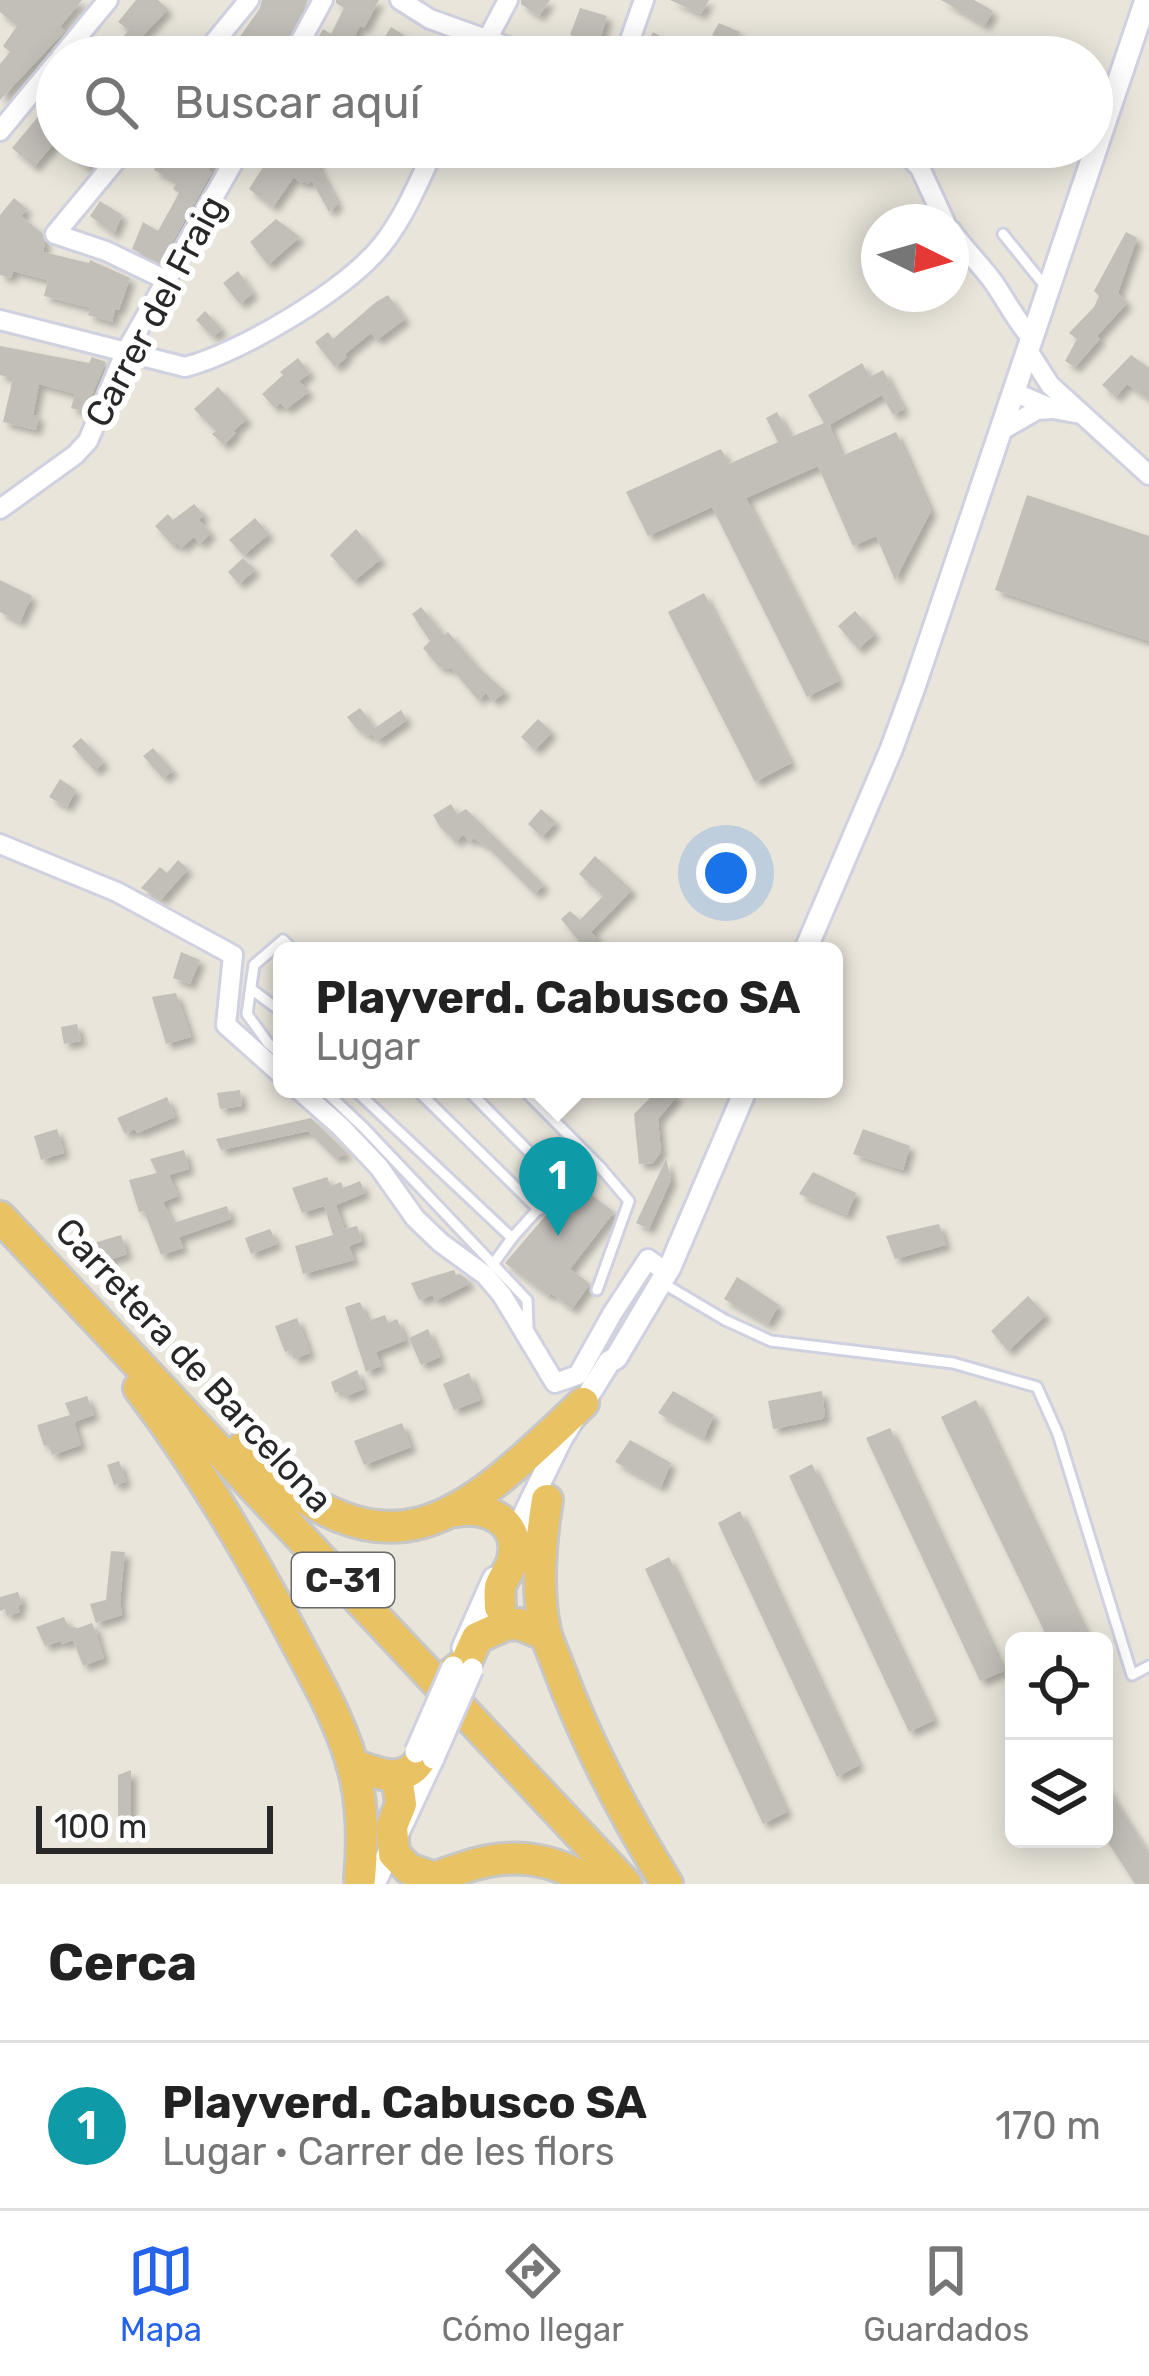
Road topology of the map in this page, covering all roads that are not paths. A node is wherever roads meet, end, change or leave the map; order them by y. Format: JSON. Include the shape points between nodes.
{"nodes":[{"id":1,"x":108,"y":0,"type":"edge"},
{"id":2,"x":249,"y":0,"type":"edge"},
{"id":3,"x":323,"y":0,"type":"edge"},
{"id":4,"x":400,"y":0,"type":"edge"},
{"id":5,"x":508,"y":0,"type":"edge"},
{"id":6,"x":644,"y":0,"type":"edge"},
{"id":7,"x":1145,"y":0,"type":"edge"},
{"id":8,"x":78,"y":36,"type":"edge"},
{"id":9,"x":219,"y":36,"type":"edge"},
{"id":10,"x":303,"y":36,"type":"edge"},
{"id":11,"x":461,"y":36,"type":"edge"},
{"id":12,"x":489,"y":36,"type":"edge"},
{"id":13,"x":631,"y":36,"type":"edge"},
{"id":14,"x":36,"y":87,"type":"edge"},
{"id":15,"x":1113,"y":97,"type":"edge"},
{"id":16,"x":0,"y":131,"type":"edge"},
{"id":17,"x":110,"y":168,"type":"edge"},
{"id":18,"x":230,"y":168,"type":"edge"},
{"id":19,"x":425,"y":168,"type":"edge"},
{"id":20,"x":920,"y":168,"type":"edge"},
{"id":21,"x":1089,"y":168,"type":"edge"},
{"id":22,"x":937,"y":204,"type":"edge"},
{"id":23,"x":1003,"y":234,"type":"dead end"},
{"id":24,"x":969,"y":252,"type":"edge"},
{"id":25,"x":168,"y":281,"type":"junction"},
{"id":26,"x":1049,"y":290,"type":"junction"},
{"id":27,"x":0,"y":320,"type":"edge"},
{"id":28,"x":1030,"y":345,"type":"junction"},
{"id":29,"x":125,"y":353,"type":"junction"},
{"id":30,"x":1050,"y":385,"type":"junction"},
{"id":31,"x":1014,"y":392,"type":"junction"},
{"id":32,"x":1053,"y":409,"type":"junction"},
{"id":33,"x":1081,"y":414,"type":"junction"},
{"id":34,"x":1002,"y":430,"type":"junction"},
{"id":35,"x":1149,"y":475,"type":"edge"},
{"id":36,"x":0,"y":508,"type":"edge"},
{"id":37,"x":0,"y":844,"type":"edge"},
{"id":38,"x":809,"y":942,"type":"edge"},
{"id":39,"x":273,"y":949,"type":"edge"},
{"id":40,"x":251,"y":989,"type":"junction"},
{"id":41,"x":273,"y":1005,"type":"edge"},
{"id":42,"x":273,"y":1047,"type":"edge"},
{"id":43,"x":273,"y":1067,"type":"edge"},
{"id":44,"x":308,"y":1098,"type":"edge"},
{"id":45,"x":335,"y":1098,"type":"edge"},
{"id":46,"x":364,"y":1098,"type":"edge"},
{"id":47,"x":425,"y":1098,"type":"edge"},
{"id":48,"x":476,"y":1098,"type":"edge"},
{"id":49,"x":532,"y":1098,"type":"edge"},
{"id":50,"x":742,"y":1098,"type":"edge"},
{"id":51,"x":538,"y":1210,"type":"junction"},
{"id":52,"x":0,"y":1216,"type":"edge"},
{"id":53,"x":512,"y":1238,"type":"junction"},
{"id":54,"x":494,"y":1264,"type":"junction"},
{"id":55,"x":57,"y":1277,"type":"junction"},
{"id":56,"x":664,"y":1277,"type":"junction"},
{"id":57,"x":597,"y":1290,"type":"dead end"},
{"id":58,"x":528,"y":1340,"type":"junction"},
{"id":59,"x":616,"y":1358,"type":"junction"},
{"id":60,"x":583,"y":1402,"type":"junction"},
{"id":61,"x":547,"y":1501,"type":"junction"},
{"id":62,"x":456,"y":1511,"type":"junction"},
{"id":63,"x":514,"y":1537,"type":"junction"},
{"id":64,"x":495,"y":1620,"type":"junction"},
{"id":65,"x":546,"y":1635,"type":"junction"},
{"id":66,"x":1149,"y":1666,"type":"edge"},
{"id":67,"x":459,"y":1670,"type":"junction"},
{"id":68,"x":451,"y":1717,"type":"joint"},
{"id":69,"x":352,"y":1764,"type":"junction"},
{"id":70,"x":414,"y":1768,"type":"junction"},
{"id":71,"x":393,"y":1843,"type":"junction"},
{"id":72,"x":431,"y":1881,"type":"edge"},
{"id":73,"x":364,"y":1882,"type":"edge"},
{"id":74,"x":594,"y":1884,"type":"edge"},
{"id":75,"x":626,"y":1884,"type":"edge"},
{"id":76,"x":667,"y":1884,"type":"edge"}],
"edges":[{"from":1,"to":8,"type":"street"},
{"from":2,"to":9,"type":"street"},
{"from":3,"to":10,"type":"street"},
{"from":4,"to":11,"type":"street"},
{"from":5,"to":12,"type":"street"},
{"from":6,"to":13,"type":"street"},
{"from":7,"to":15,"type":"street"},
{"from":14,"to":16,"type":"street"},
{"from":17,"to":25,"type":"street","via":[[55,234]]},
{"from":18,"to":25,"type":"street","name":"Carrer del Fraig"},
{"from":19,"to":29,"type":"street","via":[[380,248],[294,316],[185,367]]},
{"from":20,"to":22,"type":"street"},
{"from":21,"to":26,"type":"street"},
{"from":23,"to":26,"type":"lane"},
{"from":24,"to":28,"type":"street"},
{"from":25,"to":29,"type":"street","name":"Carrer del Fraig"},
{"from":26,"to":28,"type":"street"},
{"from":27,"to":29,"type":"street"},
{"from":28,"to":30,"type":"street"},
{"from":28,"to":31,"type":"street"},
{"from":29,"to":36,"type":"street","name":"Carrer del Fraig","via":[[88,441]]},
{"from":30,"to":31,"type":"street"},
{"from":30,"to":33,"type":"street"},
{"from":31,"to":32,"type":"street"},
{"from":31,"to":34,"type":"street"},
{"from":32,"to":33,"type":"street"},
{"from":32,"to":34,"type":"street"},
{"from":33,"to":35,"type":"street"},
{"from":34,"to":38,"type":"street","via":[[891,750]]},
{"from":37,"to":43,"type":"street","via":[[117,892],[233,955],[226,1025]]},
{"from":39,"to":40,"type":"lane","via":[[254,965]]},
{"from":40,"to":41,"type":"lane"},
{"from":40,"to":42,"type":"lane","via":[[247,1014]]},
{"from":44,"to":58,"type":"street","via":[[440,1243],[485,1276]]},
{"from":45,"to":54,"type":"lane"},
{"from":46,"to":53,"type":"lane"},
{"from":47,"to":51,"type":"lane"},
{"from":48,"to":51,"type":"lane","via":[[553,1175],[557,1188]]},
{"from":49,"to":57,"type":"lane","via":[[629,1201]]},
{"from":50,"to":56,"type":"street"},
{"from":51,"to":53,"type":"lane"},
{"from":52,"to":55,"type":"highway","name":"Carretera de Barcelona","number":"C-31"},
{"from":53,"to":54,"type":"lane"},
{"from":54,"to":58,"type":"lane","via":[[527,1300]]},
{"from":55,"to":62,"type":"highway","via":[[320,1508],[380,1527]]},
{"from":55,"to":69,"type":"highway","via":[[209,1488],[265,1582]]},
{"from":55,"to":75,"type":"highway","name":"Carretera de Barcelona","number":"C-31"},
{"from":56,"to":58,"type":"street","via":[[648,1259],[578,1376],[555,1383]]},
{"from":56,"to":59,"type":"street"},
{"from":56,"to":66,"type":"lane","via":[[724,1320],[771,1341],[953,1363],[1037,1387],[1132,1675]]},
{"from":59,"to":60,"type":"street"},
{"from":59,"to":61,"type":"street"},
{"from":60,"to":62,"type":"highway"},
{"from":60,"to":63,"type":"street"},
{"from":61,"to":64,"type":"street"},
{"from":61,"to":65,"type":"highway","via":[[540,1567]]},
{"from":62,"to":63,"type":"highway","via":[[488,1511]]},
{"from":63,"to":64,"type":"highway"},
{"from":63,"to":67,"type":"street"},
{"from":64,"to":65,"type":"highway"},
{"from":64,"to":67,"type":"highway"},
{"from":65,"to":76,"type":"highway","via":[[582,1725]]},
{"from":67,"to":68,"type":"street","bridge":true},
{"from":67,"to":70,"type":"street","bridge":true},
{"from":68,"to":70,"type":"highway"},
{"from":69,"to":70,"type":"highway","via":[[374,1774]]},
{"from":69,"to":73,"type":"highway"},
{"from":70,"to":71,"type":"street"},
{"from":70,"to":71,"type":"highway"},
{"from":70,"to":73,"type":"street"},
{"from":71,"to":72,"type":"highway","via":[[394,1854]]},
{"from":71,"to":73,"type":"street"},
{"from":72,"to":74,"type":"highway","via":[[495,1858],[527,1857]]}]}
